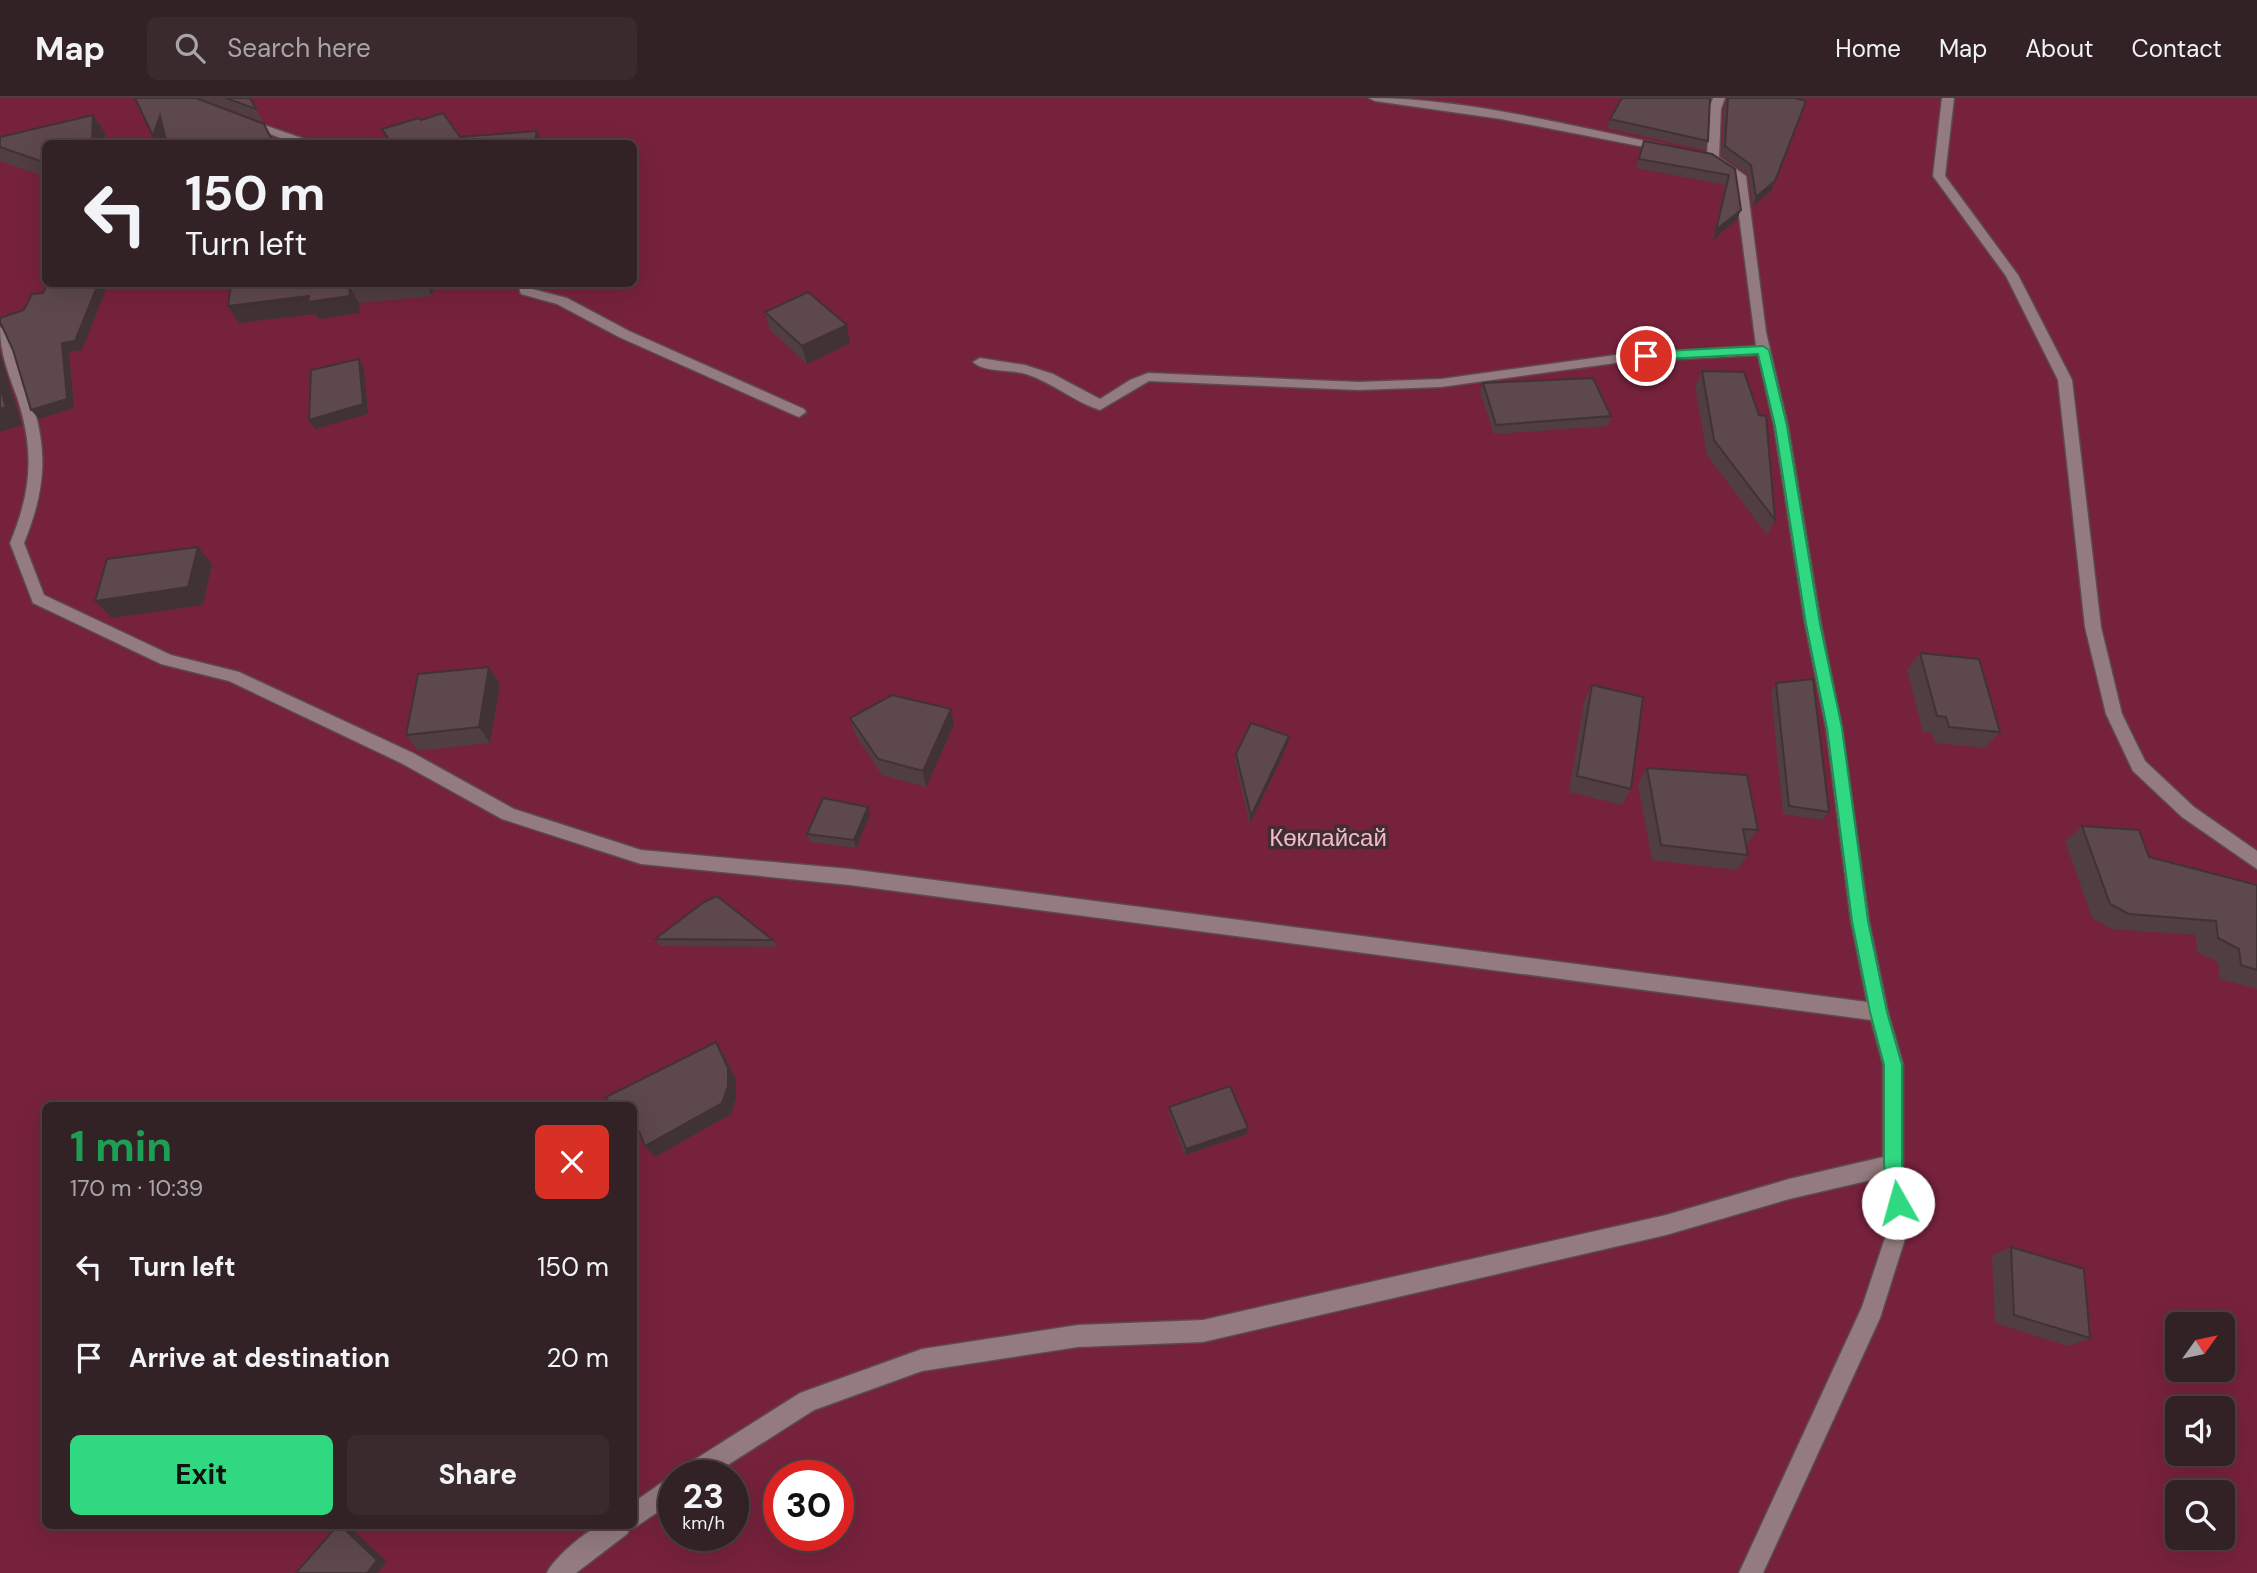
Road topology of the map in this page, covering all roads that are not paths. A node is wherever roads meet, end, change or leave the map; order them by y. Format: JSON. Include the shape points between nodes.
{"nodes":[{"id":1,"x":1375,"y":98,"type":"edge"},
{"id":2,"x":1720,"y":98,"type":"edge"},
{"id":3,"x":1948,"y":98,"type":"edge"},
{"id":4,"x":229,"y":115,"type":"edge"},
{"id":5,"x":298,"y":140,"type":"edge"},
{"id":6,"x":1673,"y":150,"type":"edge"},
{"id":7,"x":525,"y":287,"type":"edge"},
{"id":8,"x":0,"y":331,"type":"edge"},
{"id":9,"x":1763,"y":350,"type":"junction"},
{"id":10,"x":979,"y":362,"type":"dead end"},
{"id":11,"x":799,"y":412,"type":"dead end"},
{"id":12,"x":2257,"y":861,"type":"edge"},
{"id":13,"x":1878,"y":1012,"type":"junction"},
{"id":14,"x":1893,"y":1165,"type":"junction"},
{"id":15,"x":715,"y":1460,"type":"edge"},
{"id":16,"x":658,"y":1498,"type":"edge"},
{"id":17,"x":637,"y":1514,"type":"edge"},
{"id":18,"x":615,"y":1529,"type":"edge"},
{"id":19,"x":559,"y":1573,"type":"edge"},
{"id":20,"x":1751,"y":1573,"type":"edge"}],
"edges":[{"from":1,"to":6,"type":"street","via":[[1501,116]]},
{"from":2,"to":9,"type":"street","via":[[1706,156],[1740,176]]},
{"from":3,"to":12,"type":"street","via":[[1939,176],[2012,275],[2065,380],[2093,627],[2114,714],[2139,766],[2188,812]]},
{"from":4,"to":5,"type":"street"},
{"from":7,"to":11,"type":"street"},
{"from":8,"to":13,"type":"street","via":[[37,440],[37,489],[17,543],[38,599],[167,660],[233,676],[407,758],[508,814],[641,857],[850,877]]},
{"from":9,"to":10,"type":"street","via":[[1623,358],[1441,383],[1358,386],[1148,377],[1100,405],[1048,377]]},
{"from":9,"to":13,"type":"street","via":[[1781,426],[1834,728],[1860,921]]},
{"from":13,"to":14,"type":"street","via":[[1893,1065]]},
{"from":14,"to":15,"type":"street","via":[[1666,1225],[1203,1331],[1078,1336],[922,1360],[808,1401]]},
{"from":14,"to":20,"type":"street","via":[[1900,1223],[1872,1310]]},
{"from":16,"to":17,"type":"street"},
{"from":18,"to":19,"type":"street"}]}
